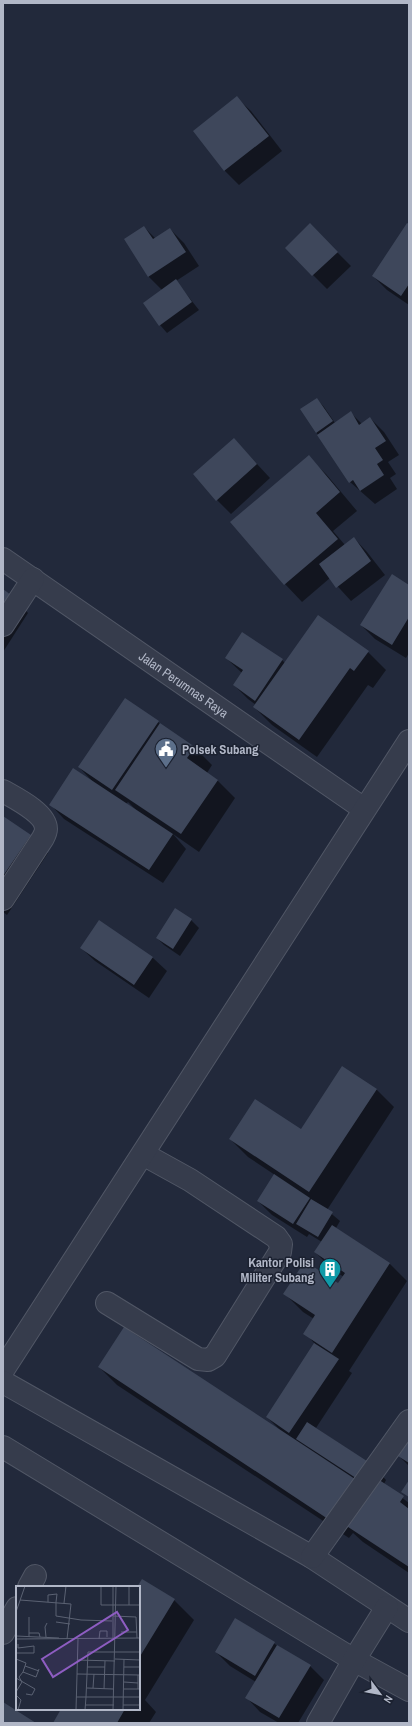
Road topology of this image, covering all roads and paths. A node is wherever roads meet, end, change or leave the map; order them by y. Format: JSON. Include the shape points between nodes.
{"nodes":[{"id":1,"x":3,"y":559,"type":"edge"},
{"id":2,"x":33,"y":579,"type":"junction"},
{"id":3,"x":3,"y":625,"type":"edge"},
{"id":4,"x":409,"y":741,"type":"edge"},
{"id":5,"x":3,"y":791,"type":"edge"},
{"id":6,"x":364,"y":809,"type":"junction"},
{"id":7,"x":3,"y":899,"type":"edge"},
{"id":8,"x":143,"y":1154,"type":"junction"},
{"id":9,"x":107,"y":1303,"type":"dead end"},
{"id":10,"x":3,"y":1370,"type":"edge"},
{"id":11,"x":3,"y":1382,"type":"edge"},
{"id":12,"x":409,"y":1421,"type":"edge"},
{"id":13,"x":3,"y":1447,"type":"edge"},
{"id":14,"x":312,"y":1557,"type":"junction"},
{"id":15,"x":387,"y":1607,"type":"junction"},
{"id":16,"x":16,"y":1610,"type":"edge"},
{"id":17,"x":409,"y":1621,"type":"edge"},
{"id":18,"x":3,"y":1633,"type":"edge"},
{"id":19,"x":354,"y":1660,"type":"junction"},
{"id":20,"x":409,"y":1690,"type":"edge"},
{"id":21,"x":318,"y":1723,"type":"edge"}],
"edges":[{"from":1,"to":2,"type":"street","name":"Jalan Perumnas Raya"},
{"from":2,"to":3,"type":"street"},
{"from":2,"to":6,"type":"street","name":"Jalan Perumnas Raya"},
{"from":4,"to":6,"type":"street"},
{"from":5,"to":7,"type":"street","via":[[36,812],[46,829],[43,838]]},
{"from":6,"to":8,"type":"street"},
{"from":8,"to":9,"type":"street","via":[[190,1180],[276,1237],[281,1244],[280,1252],[215,1356],[208,1360],[198,1360]]},
{"from":8,"to":10,"type":"street"},
{"from":11,"to":14,"type":"street"},
{"from":12,"to":14,"type":"street"},
{"from":13,"to":19,"type":"street"},
{"from":14,"to":15,"type":"street"},
{"from":15,"to":17,"type":"street"},
{"from":15,"to":19,"type":"street"},
{"from":16,"to":18,"type":"street"},
{"from":19,"to":20,"type":"street"},
{"from":19,"to":21,"type":"street"}]}
